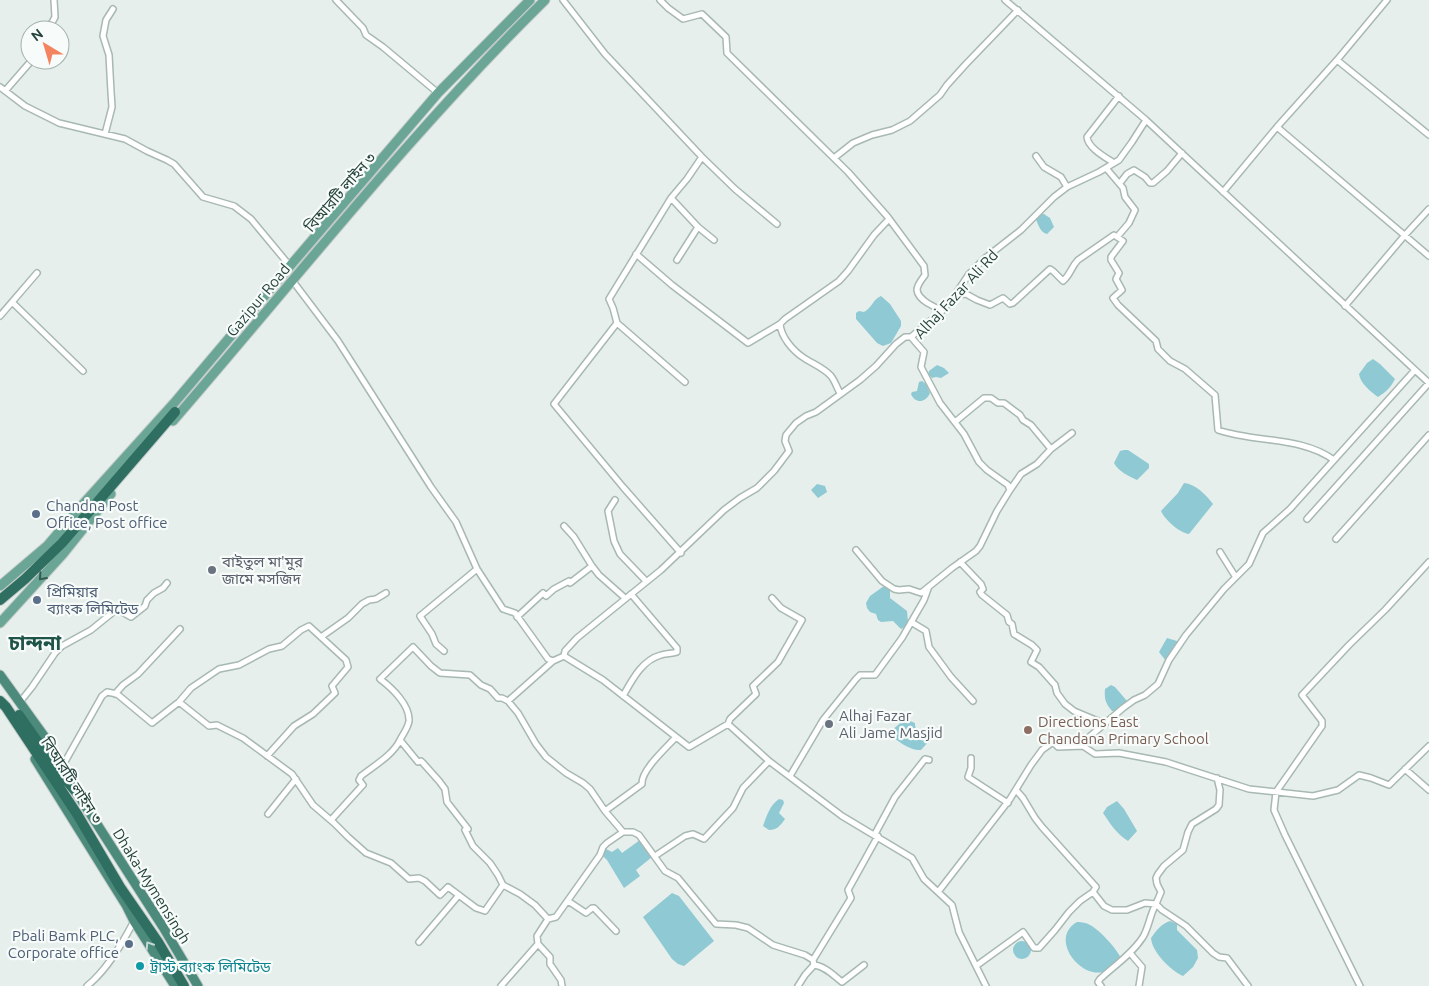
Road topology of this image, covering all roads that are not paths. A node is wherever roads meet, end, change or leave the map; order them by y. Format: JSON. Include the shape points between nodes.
{"nodes":[{"id":1,"x":54,"y":0,"type":"edge"},
{"id":2,"x":336,"y":0,"type":"edge"},
{"id":3,"x":530,"y":0,"type":"edge"},
{"id":4,"x":537,"y":0,"type":"edge"},
{"id":5,"x":545,"y":0,"type":"edge"},
{"id":6,"x":563,"y":0,"type":"edge"},
{"id":7,"x":660,"y":0,"type":"edge"},
{"id":8,"x":1005,"y":0,"type":"edge"},
{"id":9,"x":1385,"y":1,"type":"edge"},
{"id":10,"x":113,"y":8,"type":"dead end"},
{"id":11,"x":1018,"y":10,"type":"junction"},
{"id":12,"x":53,"y":20,"type":"edge"},
{"id":13,"x":1337,"y":60,"type":"junction"},
{"id":14,"x":22,"y":70,"type":"edge"},
{"id":15,"x":2,"y":89,"type":"edge"},
{"id":16,"x":438,"y":94,"type":"junction"},
{"id":17,"x":1119,"y":96,"type":"junction"},
{"id":18,"x":1146,"y":120,"type":"junction"},
{"id":19,"x":1278,"y":127,"type":"junction"},
{"id":20,"x":105,"y":134,"type":"junction"},
{"id":21,"x":1429,"y":135,"type":"edge"},
{"id":22,"x":1182,"y":154,"type":"junction"},
{"id":23,"x":1036,"y":156,"type":"dead end"},
{"id":24,"x":702,"y":157,"type":"junction"},
{"id":25,"x":834,"y":158,"type":"junction"},
{"id":26,"x":1114,"y":163,"type":"junction"},
{"id":27,"x":1106,"y":168,"type":"junction"},
{"id":28,"x":1120,"y":183,"type":"junction"},
{"id":29,"x":1067,"y":187,"type":"junction"},
{"id":30,"x":1223,"y":192,"type":"junction"},
{"id":31,"x":671,"y":198,"type":"junction"},
{"id":32,"x":1429,"y":209,"type":"edge"},
{"id":33,"x":890,"y":219,"type":"junction"},
{"id":34,"x":777,"y":224,"type":"dead end"},
{"id":35,"x":698,"y":227,"type":"junction"},
{"id":36,"x":1405,"y":235,"type":"junction"},
{"id":37,"x":1117,"y":237,"type":"junction"},
{"id":38,"x":714,"y":240,"type":"dead end"},
{"id":39,"x":636,"y":254,"type":"junction"},
{"id":40,"x":1429,"y":256,"type":"edge"},
{"id":41,"x":677,"y":260,"type":"dead end"},
{"id":42,"x":290,"y":266,"type":"junction"},
{"id":43,"x":37,"y":273,"type":"dead end"},
{"id":44,"x":292,"y":280,"type":"junction"},
{"id":45,"x":955,"y":295,"type":"junction"},
{"id":46,"x":12,"y":302,"type":"junction"},
{"id":47,"x":1345,"y":306,"type":"junction"},
{"id":48,"x":943,"y":310,"type":"junction"},
{"id":49,"x":0,"y":316,"type":"edge"},
{"id":50,"x":617,"y":323,"type":"junction"},
{"id":51,"x":780,"y":324,"type":"junction"},
{"id":52,"x":911,"y":337,"type":"junction"},
{"id":53,"x":1415,"y":370,"type":"junction"},
{"id":54,"x":83,"y":371,"type":"dead end"},
{"id":55,"x":685,"y":382,"type":"dead end"},
{"id":56,"x":1429,"y":383,"type":"edge"},
{"id":57,"x":840,"y":394,"type":"junction"},
{"id":58,"x":172,"y":410,"type":"junction"},
{"id":59,"x":955,"y":422,"type":"junction"},
{"id":60,"x":1072,"y":433,"type":"dead end"},
{"id":61,"x":1429,"y":435,"type":"edge"},
{"id":62,"x":1051,"y":449,"type":"junction"},
{"id":63,"x":1334,"y":460,"type":"junction"},
{"id":64,"x":1010,"y":490,"type":"junction"},
{"id":65,"x":615,"y":500,"type":"dead end"},
{"id":66,"x":88,"y":510,"type":"junction"},
{"id":67,"x":1306,"y":519,"type":"dead end"},
{"id":68,"x":564,"y":526,"type":"dead end"},
{"id":69,"x":1336,"y":539,"type":"dead end"},
{"id":70,"x":856,"y":550,"type":"dead end"},
{"id":71,"x":1220,"y":552,"type":"dead end"},
{"id":72,"x":681,"y":553,"type":"junction"},
{"id":73,"x":960,"y":562,"type":"junction"},
{"id":74,"x":1429,"y":562,"type":"edge"},
{"id":75,"x":592,"y":566,"type":"junction"},
{"id":76,"x":477,"y":569,"type":"junction"},
{"id":77,"x":1235,"y":576,"type":"junction"},
{"id":78,"x":646,"y":582,"type":"junction"},
{"id":79,"x":167,"y":583,"type":"dead end"},
{"id":80,"x":0,"y":586,"type":"edge"},
{"id":81,"x":928,"y":588,"type":"junction"},
{"id":82,"x":386,"y":593,"type":"dead end"},
{"id":83,"x":0,"y":594,"type":"edge"},
{"id":84,"x":631,"y":594,"type":"junction"},
{"id":85,"x":626,"y":598,"type":"junction"},
{"id":86,"x":772,"y":598,"type":"dead end"},
{"id":87,"x":0,"y":600,"type":"edge"},
{"id":88,"x":517,"y":617,"type":"junction"},
{"id":89,"x":911,"y":622,"type":"junction"},
{"id":90,"x":1,"y":624,"type":"edge"},
{"id":91,"x":180,"y":629,"type":"dead end"},
{"id":92,"x":320,"y":637,"type":"junction"},
{"id":93,"x":444,"y":651,"type":"dead end"},
{"id":94,"x":564,"y":656,"type":"junction"},
{"id":95,"x":553,"y":661,"type":"junction"},
{"id":96,"x":1,"y":676,"type":"edge"},
{"id":97,"x":0,"y":691,"type":"edge"},
{"id":98,"x":115,"y":694,"type":"junction"},
{"id":99,"x":623,"y":696,"type":"junction"},
{"id":100,"x":508,"y":700,"type":"junction"},
{"id":101,"x":973,"y":701,"type":"dead end"},
{"id":102,"x":0,"y":702,"type":"edge"},
{"id":103,"x":20,"y":702,"type":"junction"},
{"id":104,"x":179,"y":702,"type":"junction"},
{"id":105,"x":728,"y":724,"type":"junction"},
{"id":106,"x":1105,"y":724,"type":"junction"},
{"id":107,"x":676,"y":737,"type":"junction"},
{"id":108,"x":400,"y":740,"type":"junction"},
{"id":109,"x":1083,"y":746,"type":"junction"},
{"id":110,"x":1429,"y":746,"type":"edge"},
{"id":111,"x":267,"y":756,"type":"junction"},
{"id":112,"x":971,"y":758,"type":"dead end"},
{"id":113,"x":929,"y":760,"type":"dead end"},
{"id":114,"x":769,"y":761,"type":"junction"},
{"id":115,"x":62,"y":767,"type":"junction"},
{"id":116,"x":1405,"y":769,"type":"junction"},
{"id":117,"x":790,"y":776,"type":"junction"},
{"id":118,"x":1217,"y":778,"type":"junction"},
{"id":119,"x":296,"y":780,"type":"junction"},
{"id":120,"x":1016,"y":790,"type":"junction"},
{"id":121,"x":1429,"y":790,"type":"edge"},
{"id":122,"x":77,"y":792,"type":"junction"},
{"id":123,"x":1276,"y":792,"type":"junction"},
{"id":124,"x":1008,"y":803,"type":"junction"},
{"id":125,"x":605,"y":810,"type":"junction"},
{"id":126,"x":268,"y":814,"type":"dead end"},
{"id":127,"x":330,"y":820,"type":"junction"},
{"id":128,"x":623,"y":832,"type":"junction"},
{"id":129,"x":876,"y":835,"type":"junction"},
{"id":130,"x":655,"y":856,"type":"junction"},
{"id":131,"x":503,"y":885,"type":"junction"},
{"id":132,"x":120,"y":887,"type":"junction"},
{"id":133,"x":938,"y":892,"type":"junction"},
{"id":134,"x":1093,"y":892,"type":"junction"},
{"id":135,"x":459,"y":895,"type":"junction"},
{"id":136,"x":568,"y":900,"type":"junction"},
{"id":137,"x":1156,"y":904,"type":"junction"},
{"id":138,"x":126,"y":905,"type":"junction"},
{"id":139,"x":548,"y":919,"type":"junction"},
{"id":140,"x":134,"y":921,"type":"junction"},
{"id":141,"x":616,"y":931,"type":"dead end"},
{"id":142,"x":419,"y":942,"type":"dead end"},
{"id":143,"x":538,"y":944,"type":"junction"},
{"id":144,"x":1130,"y":953,"type":"junction"},
{"id":145,"x":814,"y":962,"type":"junction"},
{"id":146,"x":864,"y":965,"type":"dead end"},
{"id":147,"x":976,"y":966,"type":"junction"},
{"id":148,"x":87,"y":986,"type":"edge"},
{"id":149,"x":175,"y":986,"type":"edge"},
{"id":150,"x":184,"y":986,"type":"edge"},
{"id":151,"x":198,"y":986,"type":"edge"},
{"id":152,"x":501,"y":986,"type":"edge"},
{"id":153,"x":562,"y":986,"type":"edge"},
{"id":154,"x":798,"y":986,"type":"edge"},
{"id":155,"x":986,"y":986,"type":"edge"},
{"id":156,"x":1101,"y":986,"type":"edge"},
{"id":157,"x":1140,"y":986,"type":"edge"},
{"id":158,"x":1248,"y":986,"type":"edge"},
{"id":159,"x":1360,"y":986,"type":"edge"}],
"edges":[{"from":1,"to":12,"type":"street"},
{"from":2,"to":16,"type":"street","via":[[363,28],[366,36]]},
{"from":3,"to":16,"type":"main road","name":"Gazipur Road"},
{"from":4,"to":58,"type":"main road","name":"বিআরটি লাইন ৩","via":[[396,150],[219,360]]},
{"from":5,"to":44,"type":"main road","name":"Gazipur Road","via":[[459,88]]},
{"from":6,"to":24,"type":"street","via":[[605,54]]},
{"from":7,"to":25,"type":"street","via":[[683,19],[702,14],[726,37],[727,53]]},
{"from":8,"to":11,"type":"street"},
{"from":9,"to":13,"type":"street"},
{"from":10,"to":20,"type":"street","via":[[106,20],[103,36],[110,61],[112,107]]},
{"from":11,"to":17,"type":"street"},
{"from":11,"to":25,"type":"street","via":[[940,96],[910,121],[853,144]]},
{"from":13,"to":19,"type":"street"},
{"from":13,"to":21,"type":"street"},
{"from":14,"to":15,"type":"street"},
{"from":15,"to":20,"type":"street","via":[[25,106],[59,123]]},
{"from":16,"to":42,"type":"main road","name":"Gazipur Road"},
{"from":17,"to":18,"type":"street"},
{"from":17,"to":26,"type":"street","via":[[1087,137],[1090,146]]},
{"from":18,"to":22,"type":"street"},
{"from":18,"to":26,"type":"street","name":"Alhaj Fazar Ali Rd","via":[[1127,150]]},
{"from":19,"to":30,"type":"street"},
{"from":19,"to":36,"type":"street"},
{"from":20,"to":42,"type":"street","via":[[167,160],[202,197],[240,210]]},
{"from":22,"to":28,"type":"street","via":[[1153,183],[1134,170]]},
{"from":22,"to":30,"type":"street"},
{"from":23,"to":29,"type":"street"},
{"from":24,"to":31,"type":"street"},
{"from":24,"to":34,"type":"street"},
{"from":25,"to":33,"type":"street"},
{"from":26,"to":27,"type":"street","name":"Alhaj Fazar Ali Rd"},
{"from":27,"to":28,"type":"street"},
{"from":27,"to":29,"type":"street","name":"Alhaj Fazar Ali Rd"},
{"from":28,"to":37,"type":"street","via":[[1134,210],[1129,223]]},
{"from":29,"to":45,"type":"street","name":"Alhaj Fazar Ali Rd","via":[[984,259]]},
{"from":30,"to":47,"type":"street"},
{"from":31,"to":35,"type":"street"},
{"from":31,"to":39,"type":"street"},
{"from":32,"to":36,"type":"street"},
{"from":33,"to":48,"type":"street","via":[[924,266],[925,275],[917,290],[919,294],[932,307]]},
{"from":33,"to":51,"type":"street","via":[[839,281]]},
{"from":35,"to":38,"type":"street"},
{"from":35,"to":41,"type":"street"},
{"from":36,"to":40,"type":"street"},
{"from":36,"to":47,"type":"street"},
{"from":37,"to":45,"type":"street","via":[[1112,235],[1078,260],[1063,281],[1050,269],[1013,303],[1002,298],[990,305],[966,294]]},
{"from":37,"to":63,"type":"street","via":[[1122,241],[1111,260],[1119,273],[1116,279],[1122,290],[1114,298],[1156,341],[1158,349],[1170,361],[1185,369],[1215,395],[1218,430],[1296,444]]},
{"from":39,"to":50,"type":"street","via":[[610,297]]},
{"from":39,"to":51,"type":"street","via":[[748,343]]},
{"from":42,"to":58,"type":"main road","name":"Gazipur Road"},
{"from":43,"to":46,"type":"street"},
{"from":44,"to":76,"type":"street","via":[[338,342],[456,522]]},
{"from":44,"to":90,"type":"main road","name":"Gazipur Road","one_way":true},
{"from":45,"to":48,"type":"street","name":"Alhaj Fazar Ali Rd"},
{"from":46,"to":49,"type":"street"},
{"from":46,"to":54,"type":"street"},
{"from":47,"to":53,"type":"street"},
{"from":48,"to":52,"type":"street","name":"Alhaj Fazar Ali Rd"},
{"from":50,"to":55,"type":"street"},
{"from":50,"to":72,"type":"street","via":[[554,404]]},
{"from":51,"to":57,"type":"street","via":[[782,334],[794,350],[831,377]]},
{"from":52,"to":57,"type":"street","via":[[902,339],[876,366]]},
{"from":52,"to":59,"type":"street","name":"Alhaj Fazar Ali Rd","via":[[924,352],[920,367]]},
{"from":53,"to":56,"type":"street"},
{"from":53,"to":63,"type":"street"},
{"from":56,"to":67,"type":"street"},
{"from":57,"to":72,"type":"street","via":[[796,423],[786,435],[789,451],[774,471],[757,488],[724,510]]},
{"from":58,"to":66,"type":"highway","name":"বিআরটি লাইন ৩"},
{"from":58,"to":80,"type":"main road","name":"Gazipur Road","via":[[47,546]]},
{"from":59,"to":62,"type":"street","via":[[984,398],[991,398],[1004,403],[1031,424]]},
{"from":59,"to":64,"type":"street","name":"Alhaj Fazar Ali Rd","via":[[982,466]]},
{"from":60,"to":62,"type":"street"},
{"from":61,"to":69,"type":"street"},
{"from":62,"to":64,"type":"street","via":[[1037,464],[1021,474]]},
{"from":63,"to":77,"type":"street","via":[[1290,509],[1263,533],[1249,564]]},
{"from":64,"to":73,"type":"street","via":[[980,546]]},
{"from":65,"to":78,"type":"street","via":[[608,511],[614,541],[620,554]]},
{"from":66,"to":83,"type":"highway","name":"বিআরটি লাইন ৩"},
{"from":66,"to":87,"type":"highway","name":"বিআরটি লাইন ৩","via":[[49,557]]},
{"from":68,"to":75,"type":"street"},
{"from":70,"to":81,"type":"street","via":[[882,581],[894,590],[909,589],[921,593]]},
{"from":71,"to":77,"type":"street"},
{"from":72,"to":78,"type":"street"},
{"from":73,"to":81,"type":"street"},
{"from":73,"to":106,"type":"street","via":[[981,584],[982,595],[1007,615],[1014,634],[1036,650],[1031,662],[1054,684],[1065,704]]},
{"from":74,"to":123,"type":"street","via":[[1302,695],[1322,721],[1322,726]]},
{"from":75,"to":85,"type":"street"},
{"from":75,"to":88,"type":"street","via":[[570,583],[569,580],[546,596],[543,593]]},
{"from":76,"to":88,"type":"street","via":[[503,609]]},
{"from":76,"to":93,"type":"street","via":[[420,616],[436,644]]},
{"from":77,"to":106,"type":"street","via":[[1186,635],[1158,684]]},
{"from":78,"to":84,"type":"street"},
{"from":79,"to":103,"type":"street","via":[[131,617],[118,608],[91,630],[62,646]]},
{"from":81,"to":89,"type":"street"},
{"from":82,"to":92,"type":"street","via":[[362,604]]},
{"from":84,"to":85,"type":"street"},
{"from":84,"to":99,"type":"street","via":[[677,652],[660,655],[648,662],[638,671]]},
{"from":85,"to":94,"type":"street","via":[[568,646]]},
{"from":86,"to":105,"type":"street","via":[[781,608],[802,620],[778,662],[753,686],[756,694]]},
{"from":88,"to":95,"type":"street","via":[[548,659]]},
{"from":89,"to":101,"type":"street","via":[[926,631],[929,647]]},
{"from":89,"to":117,"type":"street","via":[[875,675],[860,676],[844,694],[815,732]]},
{"from":91,"to":98,"type":"street"},
{"from":92,"to":104,"type":"street","via":[[309,626],[282,646],[269,649],[239,665],[219,669],[191,688]]},
{"from":92,"to":111,"type":"street","via":[[346,660],[348,667],[332,686],[334,693],[314,714],[294,726]]},
{"from":94,"to":95,"type":"street"},
{"from":94,"to":99,"type":"street"},
{"from":95,"to":100,"type":"street"},
{"from":96,"to":103,"type":"highway","name":"Dhaka-Mymensingh"},
{"from":97,"to":122,"type":"highway","name":"বিআরটি লাইন ৩"},
{"from":98,"to":104,"type":"street","via":[[152,723]]},
{"from":98,"to":115,"type":"street","via":[[107,692],[102,696]]},
{"from":99,"to":107,"type":"street"},
{"from":100,"to":108,"type":"street","via":[[498,698],[470,675],[440,673],[413,648],[380,679],[407,710],[408,725]]},
{"from":100,"to":125,"type":"street","via":[[540,750],[590,789]]},
{"from":102,"to":132,"type":"highway","name":"বিআরটি লাইন ৩","via":[[77,814]]},
{"from":102,"to":138,"type":"highway"},
{"from":103,"to":115,"type":"highway","name":"Dhaka-Mymensingh"},
{"from":104,"to":111,"type":"street","via":[[209,726],[217,725],[233,732]]},
{"from":105,"to":107,"type":"street","via":[[689,747]]},
{"from":105,"to":114,"type":"street"},
{"from":106,"to":109,"type":"street"},
{"from":107,"to":125,"type":"street","via":[[646,770],[642,784]]},
{"from":108,"to":127,"type":"street","via":[[387,757],[361,776],[359,780],[363,785]]},
{"from":108,"to":131,"type":"street","via":[[440,781],[447,802],[468,828],[465,830],[473,846],[490,863]]},
{"from":109,"to":118,"type":"street","via":[[1095,754],[1119,753],[1166,762]]},
{"from":109,"to":120,"type":"street","via":[[1058,747],[1053,742],[1042,750]]},
{"from":110,"to":116,"type":"street"},
{"from":111,"to":119,"type":"street"},
{"from":112,"to":124,"type":"street","via":[[968,777]]},
{"from":113,"to":129,"type":"street","via":[[924,759],[895,796]]},
{"from":114,"to":117,"type":"street"},
{"from":114,"to":130,"type":"street","via":[[743,788],[734,808],[704,839],[693,834],[685,836]]},
{"from":115,"to":122,"type":"highway","name":"Dhaka-Mymensingh"},
{"from":116,"to":121,"type":"street"},
{"from":116,"to":123,"type":"street","via":[[1389,786],[1360,775],[1338,790],[1313,796]]},
{"from":117,"to":129,"type":"street","via":[[842,816]]},
{"from":118,"to":123,"type":"street","via":[[1249,789]]},
{"from":118,"to":137,"type":"street","via":[[1219,804],[1192,824],[1183,850],[1158,874],[1156,878],[1161,892]]},
{"from":119,"to":126,"type":"street"},
{"from":119,"to":127,"type":"street","via":[[313,805]]},
{"from":120,"to":124,"type":"street"},
{"from":120,"to":134,"type":"street","via":[[1042,827],[1094,884]]},
{"from":122,"to":151,"type":"highway","name":"Dhaka-Mymensingh"},
{"from":123,"to":159,"type":"street","via":[[1274,810]]},
{"from":124,"to":133,"type":"street"},
{"from":125,"to":128,"type":"street"},
{"from":127,"to":135,"type":"street","via":[[366,853],[390,864],[409,878],[425,881],[440,895],[448,887]]},
{"from":128,"to":130,"type":"street","via":[[639,835]]},
{"from":128,"to":136,"type":"street","via":[[603,847]]},
{"from":129,"to":133,"type":"street","via":[[912,858],[924,879]]},
{"from":129,"to":145,"type":"street","via":[[848,890],[851,898]]},
{"from":130,"to":145,"type":"street","via":[[716,924],[748,928],[773,945],[805,955]]},
{"from":131,"to":135,"type":"street","via":[[485,911]]},
{"from":131,"to":139,"type":"street","via":[[535,905]]},
{"from":132,"to":138,"type":"highway"},
{"from":132,"to":150,"type":"highway"},
{"from":133,"to":147,"type":"street","via":[[952,905],[959,932]]},
{"from":134,"to":137,"type":"street","via":[[1104,906],[1112,910]]},
{"from":134,"to":147,"type":"street","via":[[1069,912],[1039,948],[1034,948],[1023,932]]},
{"from":135,"to":142,"type":"street"},
{"from":136,"to":139,"type":"street","via":[[556,918]]},
{"from":136,"to":141,"type":"street","via":[[586,913],[594,908]]},
{"from":137,"to":144,"type":"street","via":[[1144,937]]},
{"from":137,"to":158,"type":"street","via":[[1186,926],[1212,953],[1227,958]]},
{"from":138,"to":140,"type":"highway"},
{"from":139,"to":143,"type":"street","via":[[537,936]]},
{"from":140,"to":148,"type":"street","via":[[113,956]]},
{"from":149,"to":140,"type":"highway","one_way":true},
{"from":143,"to":152,"type":"street"},
{"from":143,"to":153,"type":"street","via":[[550,957],[550,964]]},
{"from":144,"to":156,"type":"street","via":[[1100,979]]},
{"from":144,"to":157,"type":"street","via":[[1142,967]]},
{"from":145,"to":146,"type":"street","via":[[842,982]]},
{"from":145,"to":154,"type":"street"},
{"from":147,"to":155,"type":"street"}]}
